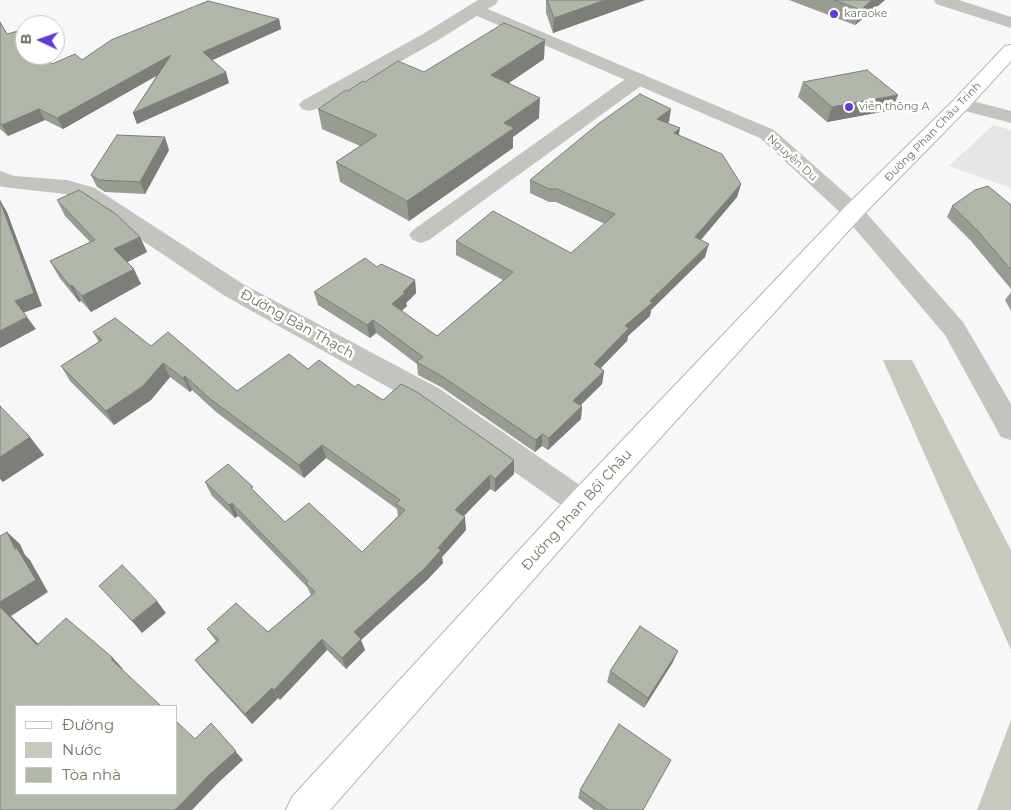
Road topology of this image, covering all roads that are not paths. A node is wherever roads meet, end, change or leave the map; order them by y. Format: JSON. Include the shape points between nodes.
{"nodes":[{"id":1,"x":942,"y":0,"type":"edge"},
{"id":2,"x":478,"y":3,"type":"edge"},
{"id":3,"x":1011,"y":23,"type":"edge"},
{"id":4,"x":1011,"y":50,"type":"edge"},
{"id":5,"x":638,"y":79,"type":"junction"},
{"id":6,"x":961,"y":104,"type":"junction"},
{"id":7,"x":309,"y":105,"type":"dead end"},
{"id":8,"x":1011,"y":117,"type":"edge"},
{"id":9,"x":0,"y":178,"type":"edge"},
{"id":10,"x":853,"y":212,"type":"junction"},
{"id":11,"x":421,"y":235,"type":"dead end"},
{"id":12,"x":1011,"y":429,"type":"edge"},
{"id":13,"x":582,"y":503,"type":"junction"},
{"id":14,"x":305,"y":810,"type":"edge"}],
"edges":[{"from":1,"to":3,"type":"street"},
{"from":2,"to":5,"type":"street","name":"Nguyễn Du"},
{"from":2,"to":7,"type":"street","via":[[429,38]]},
{"from":4,"to":6,"type":"main road","name":"Đường Phan Châu Trinh"},
{"from":5,"to":10,"type":"street","name":"Nguyễn Du","via":[[767,134]]},
{"from":5,"to":11,"type":"street"},
{"from":6,"to":8,"type":"street"},
{"from":6,"to":10,"type":"main road","name":"Đường Phan Châu Trinh"},
{"from":9,"to":13,"type":"street","name":"Đường Bàn Thạch","via":[[67,187],[87,193],[234,290],[430,397]]},
{"from":10,"to":12,"type":"street","name":"Nguyễn Du","via":[[954,329]]},
{"from":10,"to":13,"type":"main road","name":"Đường Phan Bội Châu"},
{"from":13,"to":14,"type":"main road","name":"Đường Phan Bội Châu"}]}
